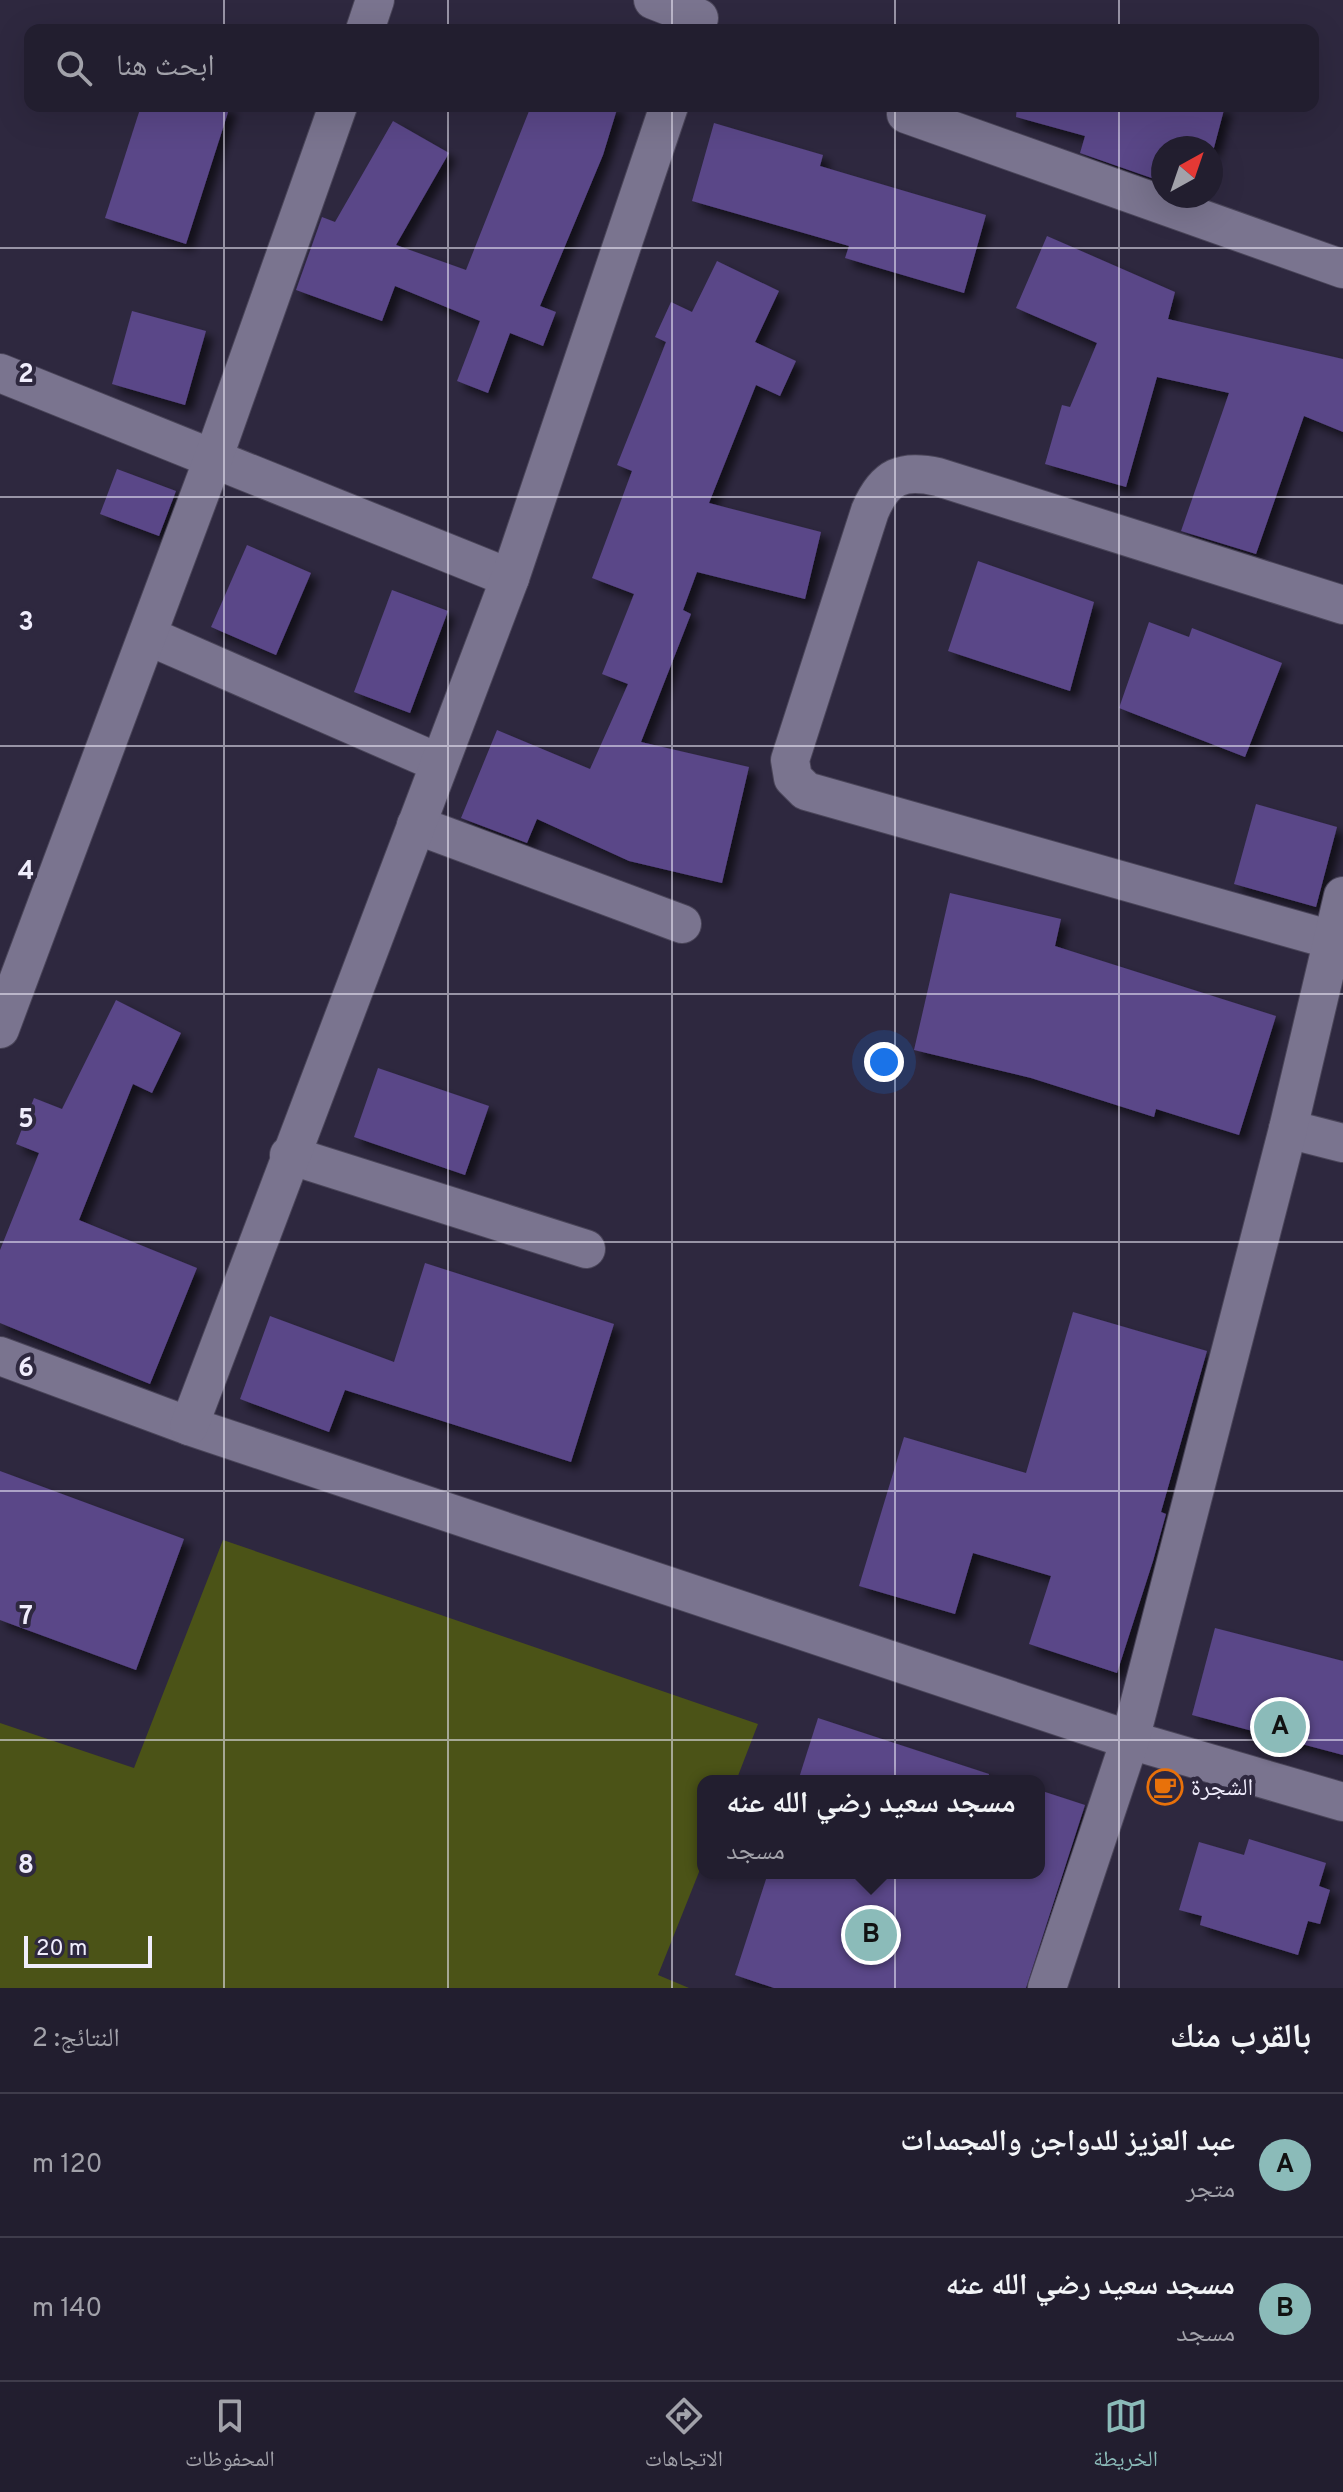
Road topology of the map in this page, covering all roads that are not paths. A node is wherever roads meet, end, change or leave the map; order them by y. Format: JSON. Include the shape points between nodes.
{"nodes":[{"id":1,"x":375,"y":0,"type":"edge"},
{"id":2,"x":653,"y":0,"type":"edge"},
{"id":3,"x":699,"y":16,"type":"edge"},
{"id":4,"x":367,"y":24,"type":"edge"},
{"id":5,"x":336,"y":112,"type":"edge"},
{"id":6,"x":667,"y":112,"type":"edge"},
{"id":7,"x":906,"y":114,"type":"dead end"},
{"id":8,"x":1343,"y":269,"type":"edge"},
{"id":9,"x":0,"y":373,"type":"edge"},
{"id":10,"x":213,"y":459,"type":"junction"},
{"id":11,"x":510,"y":578,"type":"junction"},
{"id":12,"x":1343,"y":605,"type":"edge"},
{"id":13,"x":148,"y":636,"type":"junction"},
{"id":14,"x":439,"y":763,"type":"junction"},
{"id":15,"x":416,"y":825,"type":"junction"},
{"id":16,"x":1343,"y":896,"type":"edge"},
{"id":17,"x":682,"y":924,"type":"dead end"},
{"id":18,"x":1332,"y":940,"type":"junction"},
{"id":19,"x":0,"y":1029,"type":"edge"},
{"id":20,"x":1288,"y":1129,"type":"junction"},
{"id":21,"x":1343,"y":1143,"type":"edge"},
{"id":22,"x":289,"y":1155,"type":"junction"},
{"id":23,"x":586,"y":1249,"type":"dead end"},
{"id":24,"x":0,"y":1356,"type":"edge"},
{"id":25,"x":189,"y":1426,"type":"junction"},
{"id":26,"x":1130,"y":1740,"type":"junction"},
{"id":27,"x":1343,"y":1802,"type":"edge"},
{"id":28,"x":1047,"y":1988,"type":"edge"}],
"edges":[{"from":1,"to":4,"type":"street"},
{"from":2,"to":3,"type":"street"},
{"from":5,"to":10,"type":"street"},
{"from":6,"to":11,"type":"street"},
{"from":7,"to":8,"type":"street"},
{"from":9,"to":10,"type":"street"},
{"from":10,"to":11,"type":"street"},
{"from":10,"to":13,"type":"street"},
{"from":11,"to":14,"type":"street"},
{"from":12,"to":18,"type":"street","via":[[938,477],[916,472],[896,477],[879,491],[870,511],[790,760],[793,778],[806,791]]},
{"from":13,"to":14,"type":"street"},
{"from":13,"to":19,"type":"street"},
{"from":14,"to":15,"type":"street"},
{"from":15,"to":17,"type":"street"},
{"from":15,"to":22,"type":"street"},
{"from":16,"to":18,"type":"street"},
{"from":18,"to":20,"type":"street"},
{"from":20,"to":21,"type":"street"},
{"from":20,"to":26,"type":"street"},
{"from":22,"to":23,"type":"street"},
{"from":22,"to":25,"type":"street"},
{"from":24,"to":25,"type":"street"},
{"from":25,"to":26,"type":"street"},
{"from":26,"to":27,"type":"street"},
{"from":26,"to":28,"type":"street"}]}
